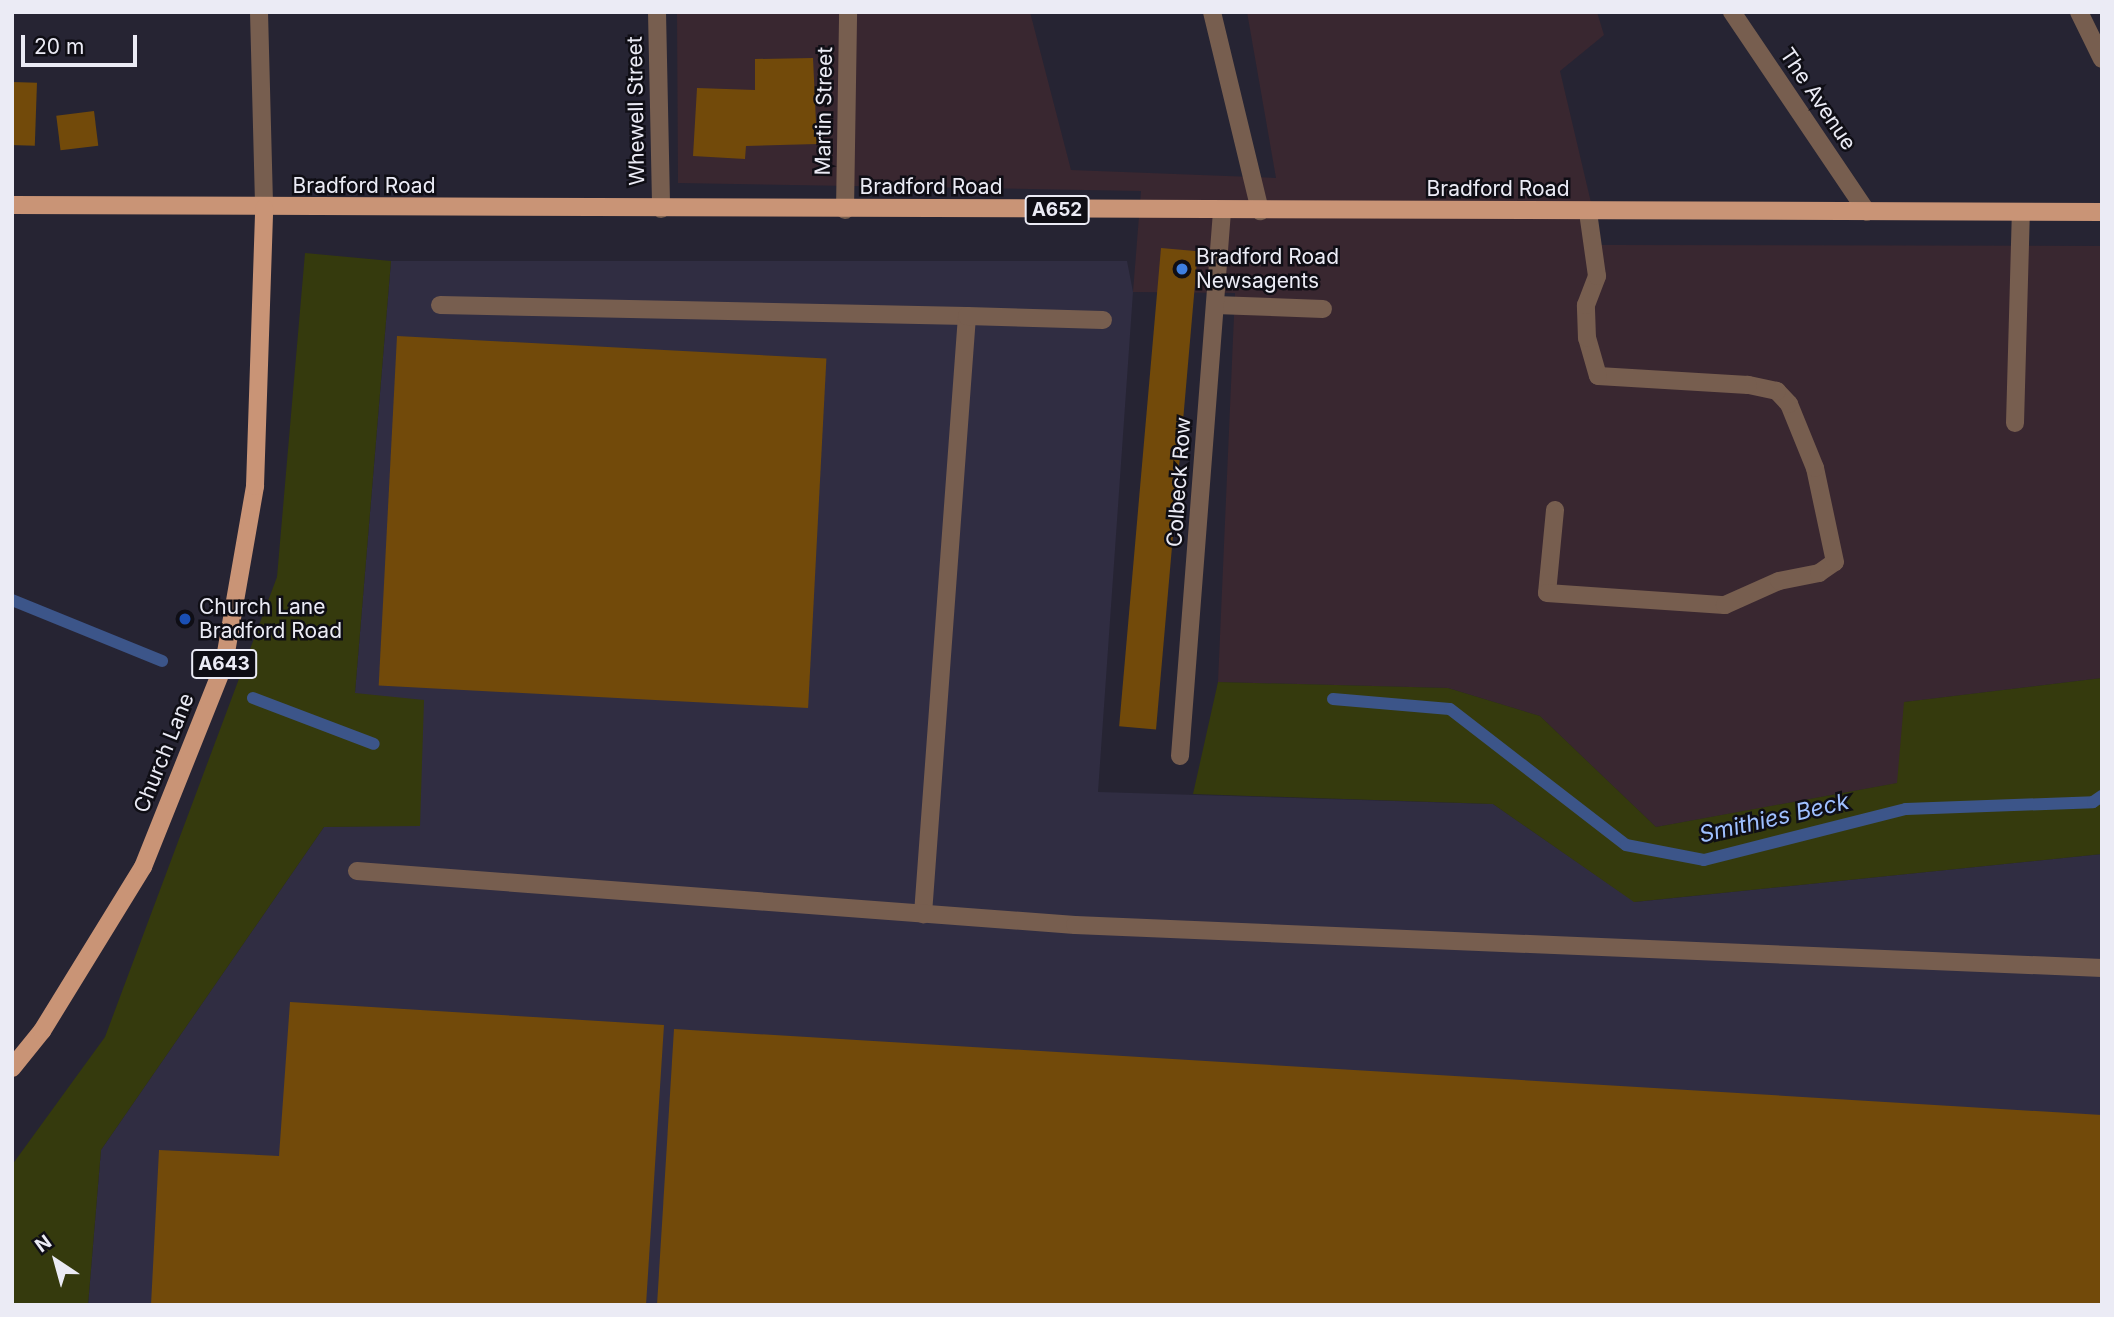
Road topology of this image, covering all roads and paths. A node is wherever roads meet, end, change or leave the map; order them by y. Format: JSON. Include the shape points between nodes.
{"nodes":[{"id":1,"x":259,"y":12,"type":"edge"},
{"id":2,"x":657,"y":12,"type":"edge"},
{"id":3,"x":848,"y":12,"type":"edge"},
{"id":4,"x":1212,"y":12,"type":"edge"},
{"id":5,"x":1732,"y":12,"type":"edge"},
{"id":6,"x":2079,"y":12,"type":"edge"},
{"id":7,"x":2102,"y":59,"type":"edge"},
{"id":8,"x":12,"y":205,"type":"edge"},
{"id":9,"x":264,"y":208,"type":"junction"},
{"id":10,"x":660,"y":209,"type":"junction"},
{"id":11,"x":845,"y":210,"type":"junction"},
{"id":12,"x":1223,"y":211,"type":"junction"},
{"id":13,"x":1260,"y":211,"type":"junction"},
{"id":14,"x":1588,"y":212,"type":"junction"},
{"id":15,"x":1867,"y":212,"type":"junction"},
{"id":16,"x":2021,"y":212,"type":"junction"},
{"id":17,"x":2102,"y":212,"type":"edge"},
{"id":18,"x":440,"y":305,"type":"dead end"},
{"id":19,"x":1215,"y":305,"type":"junction"},
{"id":20,"x":1323,"y":309,"type":"dead end"},
{"id":21,"x":967,"y":316,"type":"junction"},
{"id":22,"x":1103,"y":320,"type":"dead end"},
{"id":23,"x":2015,"y":423,"type":"dead end"},
{"id":24,"x":1555,"y":510,"type":"dead end"},
{"id":25,"x":1180,"y":756,"type":"dead end"},
{"id":26,"x":358,"y":871,"type":"dead end"},
{"id":27,"x":923,"y":914,"type":"junction"},
{"id":28,"x":2102,"y":968,"type":"edge"},
{"id":29,"x":12,"y":1068,"type":"edge"}],
"edges":[{"from":1,"to":9,"type":"street"},
{"from":2,"to":10,"type":"street","name":"Whewell Street"},
{"from":3,"to":11,"type":"street","name":"Martin Street"},
{"from":4,"to":13,"type":"street"},
{"from":5,"to":15,"type":"street","name":"The Avenue"},
{"from":6,"to":7,"type":"street"},
{"from":8,"to":9,"type":"main road","name":"Bradford Road","number":"A652"},
{"from":9,"to":10,"type":"main road","name":"Bradford Road","number":"A652"},
{"from":9,"to":29,"type":"main road","name":"Church Lane","number":"A643","via":[[255,486],[224,664],[144,867],[42,1031]]},
{"from":10,"to":11,"type":"main road","name":"Bradford Road","number":"A652"},
{"from":11,"to":12,"type":"main road","name":"Bradford Road","number":"A652"},
{"from":12,"to":13,"type":"main road","name":"Bradford Road","number":"A652"},
{"from":12,"to":19,"type":"street","name":"Colbeck Row"},
{"from":13,"to":14,"type":"main road","name":"Bradford Road","number":"A652"},
{"from":14,"to":15,"type":"main road","name":"Bradford Road","number":"A652"},
{"from":14,"to":24,"type":"street","via":[[1597,276],[1586,305],[1587,338],[1598,376],[1748,385],[1777,391],[1789,404],[1815,468],[1835,562],[1819,573],[1779,581],[1725,605],[1547,593]]},
{"from":15,"to":16,"type":"main road","name":"Bradford Road","number":"A652"},
{"from":16,"to":17,"type":"main road","name":"Bradford Road","number":"A652"},
{"from":16,"to":23,"type":"street"},
{"from":18,"to":21,"type":"street"},
{"from":19,"to":20,"type":"street"},
{"from":19,"to":25,"type":"street","name":"Colbeck Row"},
{"from":21,"to":22,"type":"street"},
{"from":21,"to":27,"type":"street"},
{"from":26,"to":27,"type":"street"},
{"from":27,"to":28,"type":"street","via":[[1075,925]]}]}
